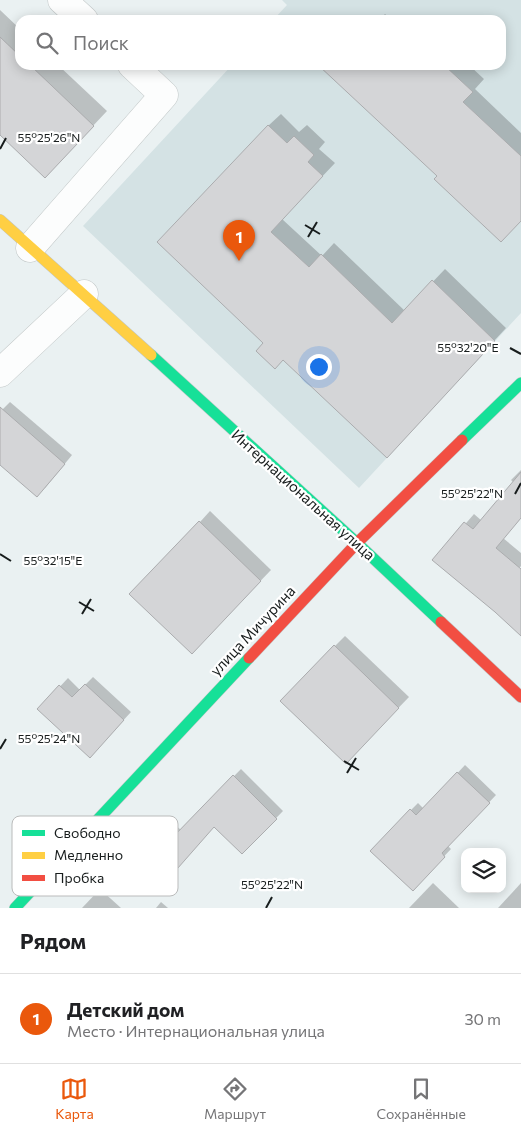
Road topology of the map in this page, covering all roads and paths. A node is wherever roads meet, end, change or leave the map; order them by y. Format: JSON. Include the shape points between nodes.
{"nodes":[{"id":1,"x":62,"y":0,"type":"edge"},
{"id":2,"x":78,"y":15,"type":"edge"},
{"id":3,"x":137,"y":70,"type":"edge"},
{"id":4,"x":0,"y":220,"type":"edge"},
{"id":5,"x":30,"y":248,"type":"junction"},
{"id":6,"x":84,"y":294,"type":"junction"},
{"id":7,"x":0,"y":373,"type":"edge"},
{"id":8,"x":521,"y":383,"type":"edge"},
{"id":9,"x":357,"y":543,"type":"junction"},
{"id":10,"x":521,"y":698,"type":"edge"},
{"id":11,"x":101,"y":816,"type":"edge"},
{"id":12,"x":26,"y":896,"type":"edge"},
{"id":13,"x":15,"y":908,"type":"edge"}],
"edges":[{"from":1,"to":2,"type":"street"},
{"from":3,"to":5,"type":"street","via":[[164,95]]},
{"from":4,"to":5,"type":"street","name":"Интернациональная улица"},
{"from":5,"to":6,"type":"street","name":"Интернациональная улица"},
{"from":6,"to":7,"type":"street"},
{"from":6,"to":9,"type":"street","name":"Интернациональная улица"},
{"from":8,"to":9,"type":"street","name":"улица Мичурина"},
{"from":9,"to":10,"type":"street","name":"Интернациональная улица"},
{"from":9,"to":11,"type":"street","name":"улица Мичурина"},
{"from":12,"to":13,"type":"street","name":"улица Мичурина"}]}
